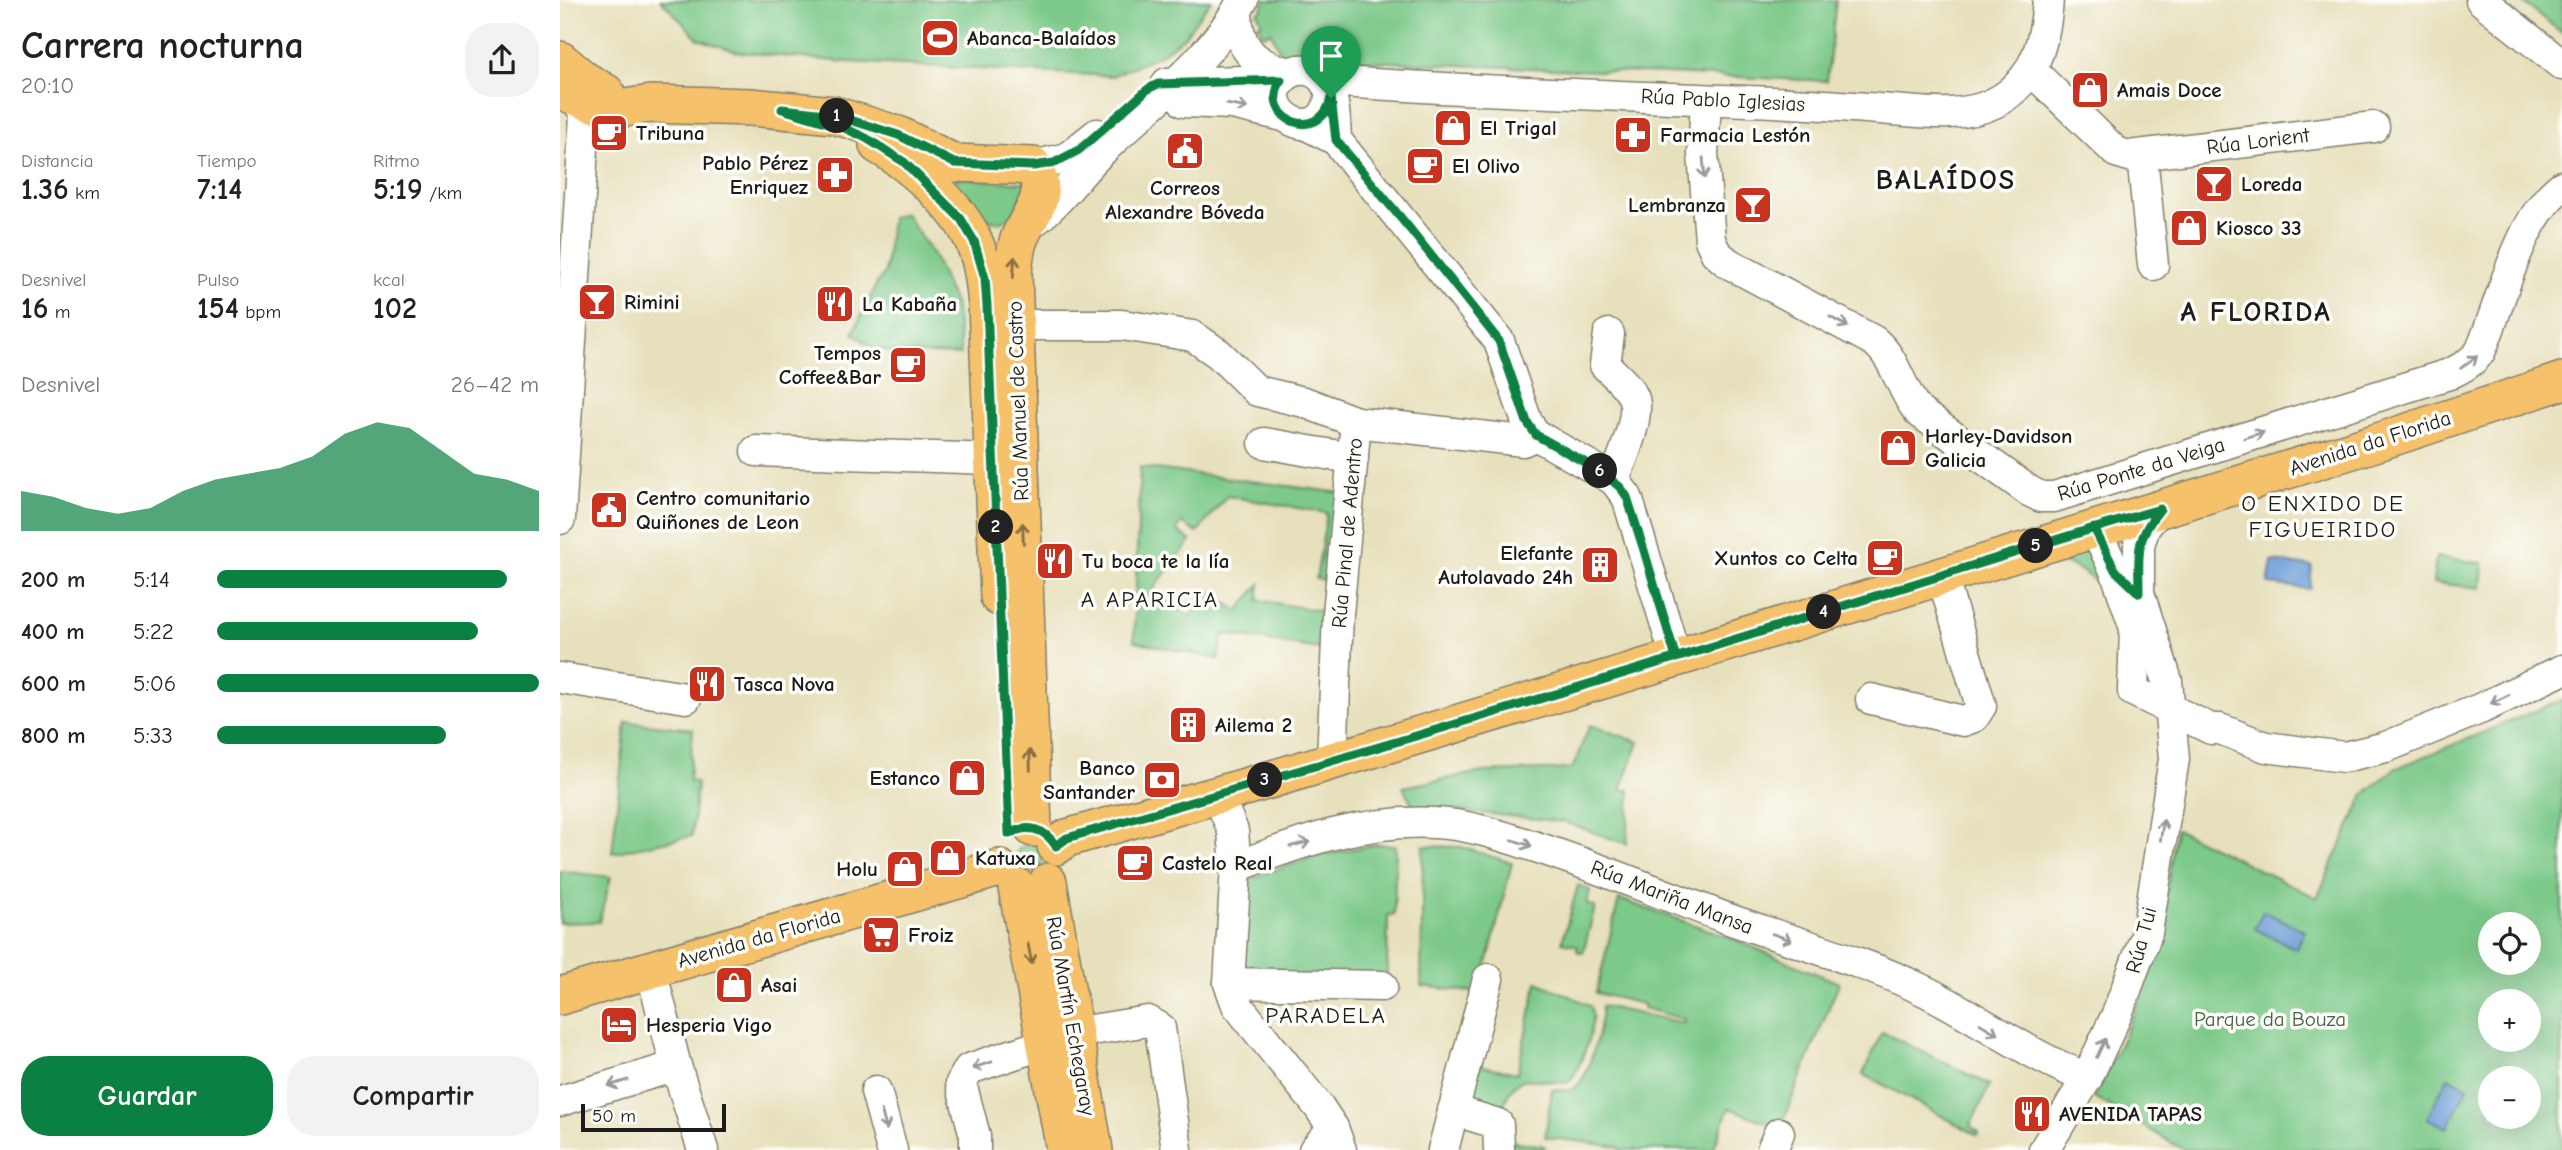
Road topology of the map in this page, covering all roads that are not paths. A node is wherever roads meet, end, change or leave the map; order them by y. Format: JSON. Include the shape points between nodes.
{"nodes":[{"id":1,"x":2048,"y":0,"type":"edge"},
{"id":2,"x":2480,"y":0,"type":"edge"},
{"id":3,"x":1240,"y":6,"type":"edge"},
{"id":4,"x":560,"y":60,"type":"edge"},
{"id":5,"x":2562,"y":65,"type":"edge"},
{"id":6,"x":2031,"y":70,"type":"junction"},
{"id":7,"x":1285,"y":76,"type":"junction"},
{"id":8,"x":1177,"y":82,"type":"junction"},
{"id":9,"x":1329,"y":91,"type":"junction"},
{"id":10,"x":1706,"y":100,"type":"junction"},
{"id":11,"x":651,"y":104,"type":"junction"},
{"id":12,"x":578,"y":106,"type":"edge"},
{"id":13,"x":782,"y":109,"type":"junction"},
{"id":14,"x":1146,"y":109,"type":"junction"},
{"id":15,"x":1294,"y":120,"type":"junction"},
{"id":16,"x":2374,"y":127,"type":"dead end"},
{"id":17,"x":1336,"y":140,"type":"junction"},
{"id":18,"x":2142,"y":155,"type":"junction"},
{"id":19,"x":954,"y":163,"type":"junction"},
{"id":20,"x":1033,"y":166,"type":"junction"},
{"id":21,"x":2562,"y":186,"type":"edge"},
{"id":22,"x":952,"y":209,"type":"junction"},
{"id":23,"x":1024,"y":228,"type":"junction"},
{"id":24,"x":2153,"y":265,"type":"dead end"},
{"id":25,"x":1015,"y":325,"type":"junction"},
{"id":26,"x":1609,"y":334,"type":"dead end"},
{"id":27,"x":2560,"y":383,"type":"edge"},
{"id":28,"x":1356,"y":422,"type":"junction"},
{"id":29,"x":1536,"y":435,"type":"junction"},
{"id":30,"x":1264,"y":443,"type":"dead end"},
{"id":31,"x":756,"y":451,"type":"dead end"},
{"id":32,"x":1353,"y":458,"type":"junction"},
{"id":33,"x":993,"y":459,"type":"junction"},
{"id":34,"x":1614,"y":480,"type":"junction"},
{"id":35,"x":2160,"y":509,"type":"junction"},
{"id":36,"x":560,"y":519,"type":"edge"},
{"id":37,"x":2094,"y":528,"type":"junction"},
{"id":38,"x":2115,"y":570,"type":"junction"},
{"id":39,"x":1942,"y":576,"type":"junction"},
{"id":40,"x":2139,"y":593,"type":"junction"},
{"id":41,"x":1676,"y":658,"type":"junction"},
{"id":42,"x":2562,"y":670,"type":"edge"},
{"id":43,"x":560,"y":678,"type":"edge"},
{"id":44,"x":2169,"y":695,"type":"junction"},
{"id":45,"x":686,"y":698,"type":"dead end"},
{"id":46,"x":1871,"y":699,"type":"dead end"},
{"id":47,"x":2216,"y":729,"type":"junction"},
{"id":48,"x":2174,"y":759,"type":"junction"},
{"id":49,"x":1332,"y":761,"type":"junction"},
{"id":50,"x":1218,"y":795,"type":"junction"},
{"id":51,"x":1027,"y":858,"type":"junction"},
{"id":52,"x":1236,"y":867,"type":"junction"},
{"id":53,"x":651,"y":970,"type":"junction"},
{"id":54,"x":1488,"y":979,"type":"dead end"},
{"id":55,"x":1229,"y":983,"type":"junction"},
{"id":56,"x":1382,"y":986,"type":"dead end"},
{"id":57,"x":560,"y":996,"type":"edge"},
{"id":58,"x":1060,"y":1038,"type":"junction"},
{"id":59,"x":676,"y":1066,"type":"junction"},
{"id":60,"x":2087,"y":1078,"type":"junction"},
{"id":61,"x":876,"y":1091,"type":"dead end"},
{"id":62,"x":560,"y":1101,"type":"edge"},
{"id":63,"x":1454,"y":1110,"type":"junction"},
{"id":64,"x":1329,"y":1143,"type":"edge"},
{"id":65,"x":704,"y":1150,"type":"edge"},
{"id":66,"x":892,"y":1150,"type":"edge"},
{"id":67,"x":975,"y":1150,"type":"edge"},
{"id":68,"x":1065,"y":1150,"type":"edge"},
{"id":69,"x":1094,"y":1150,"type":"edge"},
{"id":70,"x":1177,"y":1150,"type":"edge"},
{"id":71,"x":1443,"y":1150,"type":"edge"},
{"id":72,"x":1499,"y":1150,"type":"edge"},
{"id":73,"x":2044,"y":1150,"type":"edge"}],
"edges":[{"from":1,"to":6,"type":"street","name":"Rúa Pablo Iglesias","via":[[2046,30]]},
{"from":2,"to":5,"type":"street"},
{"from":3,"to":7,"type":"street","via":[[1237,30],[1250,52]]},
{"from":3,"to":8,"type":"street","via":[[1207,53]]},
{"from":4,"to":11,"type":"main road","via":[[604,92]]},
{"from":6,"to":10,"type":"street","name":"Rúa Pablo Iglesias","via":[[2014,89],[1970,111]]},
{"from":6,"to":18,"type":"street","name":"Rúa Lorient","via":[[2116,152]]},
{"from":7,"to":8,"type":"street"},
{"from":7,"to":9,"type":"street","via":[[1307,69],[1322,77]]},
{"from":7,"to":15,"type":"street","via":[[1276,95],[1279,110]]},
{"from":8,"to":14,"type":"street"},
{"from":8,"to":20,"type":"street","via":[[1148,89],[1067,158]]},
{"from":9,"to":10,"type":"street","name":"Rúa Pablo Iglesias","via":[[1342,82]]},
{"from":9,"to":15,"type":"street","via":[[1329,106],[1320,118]]},
{"from":9,"to":17,"type":"street"},
{"from":10,"to":21,"type":"street","name":"Rúa Ponte da Veiga","one_way":true,"via":[[1703,154],[1710,240],[1716,253],[1885,349],[1919,412],[2041,497],[2067,493],[2463,367],[2480,352],[2532,222]]},
{"from":11,"to":12,"type":"main road","via":[[618,109]]},
{"from":11,"to":13,"type":"main road"},
{"from":12,"to":36,"type":"street"},
{"from":13,"to":19,"type":"main road","via":[[860,123],[898,135]]},
{"from":13,"to":22,"type":"main road","via":[[866,138],[904,162]]},
{"from":14,"to":15,"type":"street","one_way":true,"via":[[1210,102]]},
{"from":14,"to":23,"type":"street"},
{"from":15,"to":17,"type":"street"},
{"from":16,"to":18,"type":"street","name":"Rúa Lorient"},
{"from":17,"to":29,"type":"street","via":[[1499,341],[1527,422]]},
{"from":18,"to":24,"type":"street"},
{"from":19,"to":20,"type":"main road"},
{"from":19,"to":22,"type":"main road","via":[[941,181]]},
{"from":20,"to":23,"type":"main road","via":[[1040,196]]},
{"from":22,"to":23,"type":"main road","via":[[974,227],[993,233]]},
{"from":22,"to":33,"type":"main road","name":"Rúa Manuel de Castro","via":[[974,241],[985,278]]},
{"from":25,"to":23,"type":"main road","name":"Rúa Manuel de Castro","one_way":true,"via":[[1014,265]]},
{"from":25,"to":28,"type":"street","name":"Rúa Pinal de Adentro","via":[[1122,325],[1193,335],[1256,391],[1304,402]]},
{"from":51,"to":25,"type":"main road","name":"Rúa Manuel de Castro","one_way":true},
{"from":26,"to":34,"type":"street","via":[[1605,365],[1634,401],[1634,417]]},
{"from":27,"to":35,"type":"main road","name":"Avenida da Florida"},
{"from":28,"to":29,"type":"street","via":[[1523,441]]},
{"from":28,"to":32,"type":"street","name":"Rúa Pinal de Adentro"},
{"from":29,"to":34,"type":"street"},
{"from":30,"to":32,"type":"street"},
{"from":31,"to":33,"type":"street","name":"Rúa Manuel de Castro"},
{"from":32,"to":49,"type":"street","name":"Rúa Pinal de Adentro","via":[[1338,614]]},
{"from":33,"to":51,"type":"main road","name":"Rúa Manuel de Castro"},
{"from":34,"to":41,"type":"street","via":[[1630,507]]},
{"from":35,"to":37,"type":"main road","name":"Avenida da Florida"},
{"from":35,"to":40,"type":"street","name":"Rúa Tui","via":[[2145,527],[2139,545]]},
{"from":37,"to":38,"type":"street","name":"Rúa Tui"},
{"from":37,"to":39,"type":"main road","name":"Avenida da Florida"},
{"from":38,"to":40,"type":"street","name":"Rúa Tui"},
{"from":38,"to":44,"type":"street","name":"Rúa Tui","via":[[2135,628],[2133,691]]},
{"from":39,"to":41,"type":"main road","name":"Avenida da Florida"},
{"from":39,"to":46,"type":"street","via":[[1982,706],[1974,717],[1963,721]]},
{"from":40,"to":44,"type":"street","name":"Rúa Tui"},
{"from":41,"to":49,"type":"main road","name":"Avenida da Florida"},
{"from":42,"to":47,"type":"street","one_way":true,"via":[[2386,747],[2344,757],[2266,747]]},
{"from":43,"to":45,"type":"street"},
{"from":44,"to":47,"type":"street"},
{"from":44,"to":48,"type":"street","name":"Rúa Tui"},
{"from":47,"to":48,"type":"street"},
{"from":60,"to":48,"type":"street","name":"Rúa Tui","one_way":true,"via":[[2147,933]]},
{"from":49,"to":50,"type":"main road","name":"Avenida da Florida"},
{"from":50,"to":51,"type":"main road","name":"Avenida da Florida","via":[[1067,838]]},
{"from":50,"to":52,"type":"street","via":[[1233,831]]},
{"from":51,"to":53,"type":"main road","name":"Avenida da Florida"},
{"from":51,"to":58,"type":"main road","name":"Rúa Martín Echegaray"},
{"from":52,"to":55,"type":"street"},
{"from":52,"to":60,"type":"street","name":"Rúa Mariña Mansa","one_way":true,"via":[[1375,824],[1437,823],[1500,836],[1897,978],[2027,1051]]},
{"from":53,"to":57,"type":"main road","name":"Avenida da Florida"},
{"from":53,"to":59,"type":"street"},
{"from":54,"to":63,"type":"street"},
{"from":55,"to":56,"type":"street"},
{"from":55,"to":64,"type":"street","via":[[1237,1005]]},
{"from":58,"to":67,"type":"street","one_way":true,"via":[[969,1069],[961,1083]]},
{"from":58,"to":68,"type":"main road","name":"Rúa Martín Echegaray"},
{"from":58,"to":69,"type":"main road","name":"Rúa Martín Echegaray"},
{"from":58,"to":70,"type":"street","via":[[1148,1021],[1160,1028]]},
{"from":59,"to":62,"type":"street","one_way":true},
{"from":59,"to":65,"type":"street"},
{"from":60,"to":73,"type":"street","name":"Rúa Tui"},
{"from":61,"to":66,"type":"street","one_way":true},
{"from":63,"to":71,"type":"street"},
{"from":63,"to":72,"type":"street","via":[[1498,1124]]}]}
